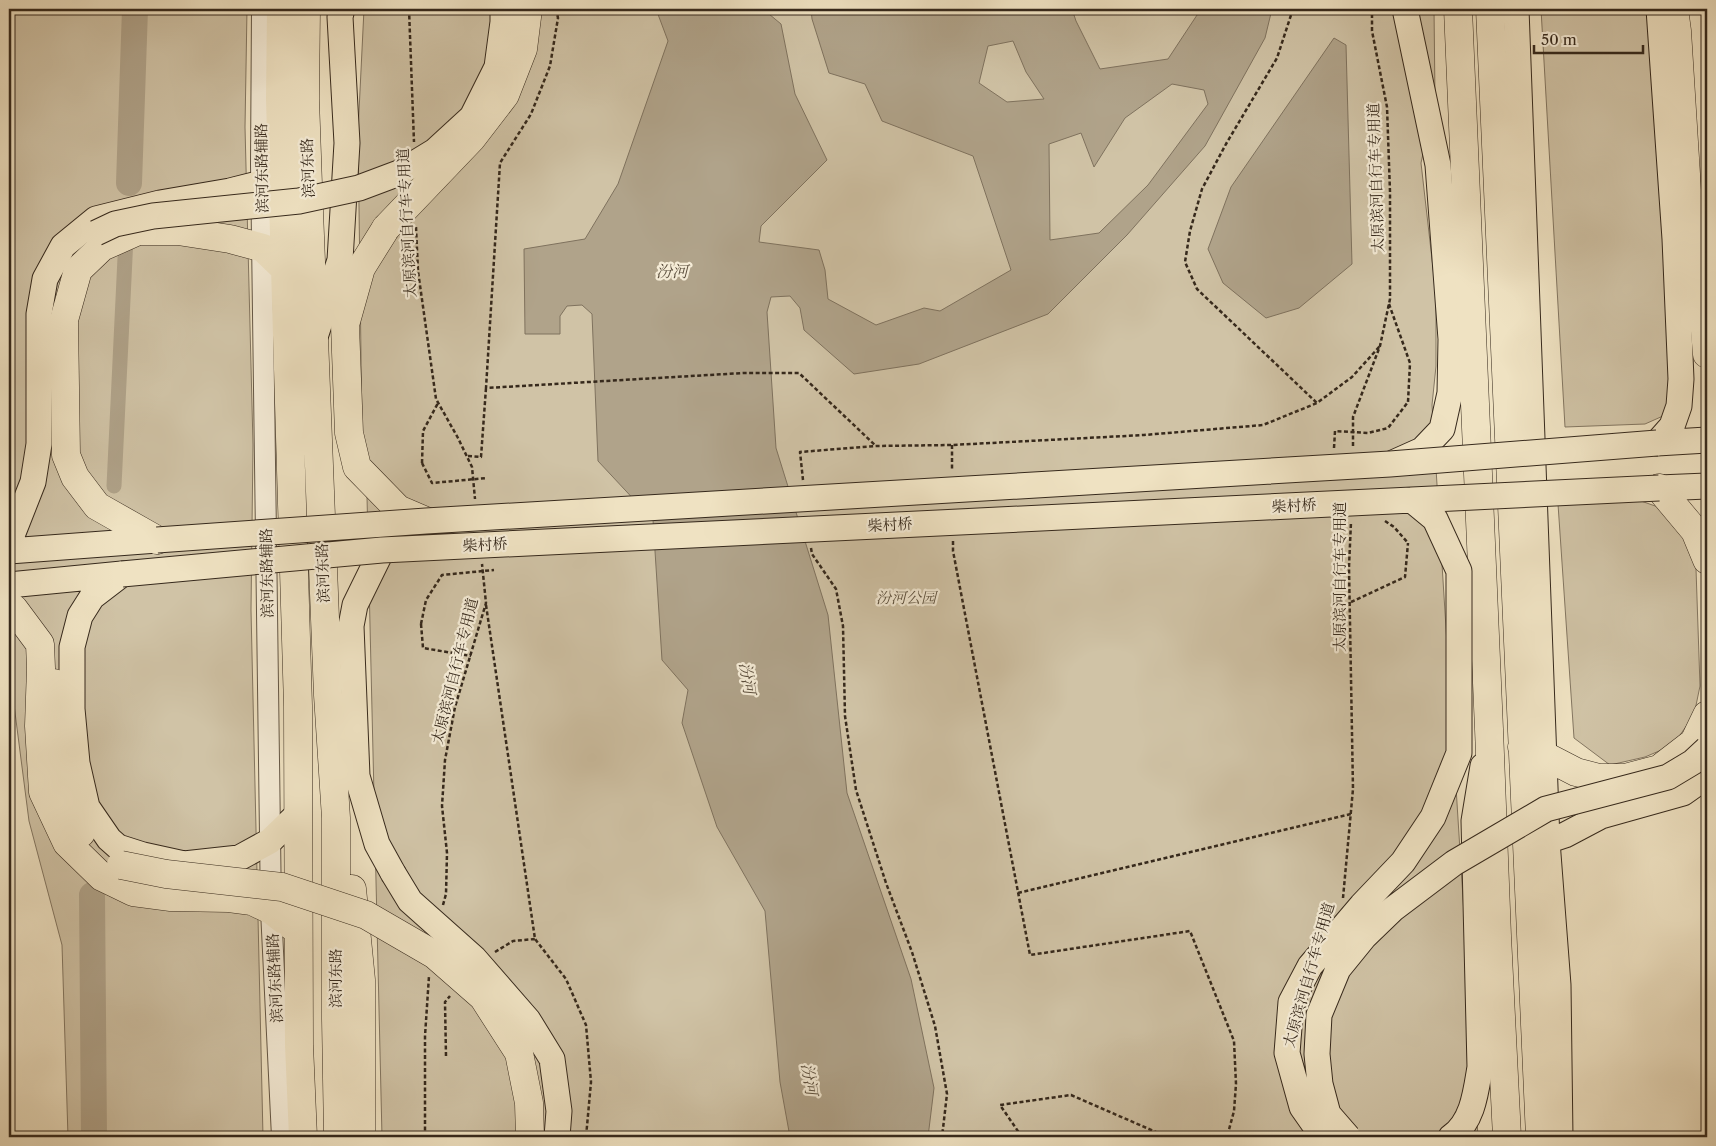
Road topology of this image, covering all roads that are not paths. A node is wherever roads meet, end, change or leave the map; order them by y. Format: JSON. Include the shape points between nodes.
{"nodes":[{"id":1,"x":262,"y":9,"type":"edge"},
{"id":2,"x":280,"y":9,"type":"edge"},
{"id":3,"x":306,"y":9,"type":"edge"},
{"id":4,"x":342,"y":9,"type":"edge"},
{"id":5,"x":503,"y":9,"type":"edge"},
{"id":6,"x":528,"y":9,"type":"edge"},
{"id":7,"x":1447,"y":9,"type":"edge"},
{"id":8,"x":1458,"y":9,"type":"edge"},
{"id":9,"x":1516,"y":9,"type":"edge"},
{"id":10,"x":1659,"y":9,"type":"edge"},
{"id":11,"x":1674,"y":9,"type":"edge"},
{"id":12,"x":1690,"y":9,"type":"edge"},
{"id":13,"x":1490,"y":11,"type":"edge"},
{"id":14,"x":1406,"y":12,"type":"edge"},
{"id":15,"x":1459,"y":47,"type":"junction"},
{"id":16,"x":282,"y":146,"type":"junction"},
{"id":17,"x":262,"y":183,"type":"junction"},
{"id":18,"x":1707,"y":226,"type":"edge"},
{"id":19,"x":263,"y":248,"type":"junction"},
{"id":20,"x":1707,"y":260,"type":"edge"},
{"id":21,"x":285,"y":269,"type":"junction"},
{"id":22,"x":1704,"y":319,"type":"junction"},
{"id":23,"x":314,"y":339,"type":"junction"},
{"id":24,"x":1707,"y":354,"type":"edge"},
{"id":25,"x":1707,"y":440,"type":"edge"},
{"id":26,"x":1657,"y":443,"type":"junction"},
{"id":27,"x":1390,"y":464,"type":"junction"},
{"id":28,"x":1707,"y":486,"type":"edge"},
{"id":29,"x":1658,"y":488,"type":"junction"},
{"id":30,"x":1412,"y":500,"type":"junction"},
{"id":31,"x":426,"y":520,"type":"junction"},
{"id":32,"x":157,"y":540,"type":"junction"},
{"id":33,"x":9,"y":544,"type":"edge"},
{"id":34,"x":382,"y":550,"type":"junction"},
{"id":35,"x":9,"y":551,"type":"edge"},
{"id":36,"x":1707,"y":560,"type":"edge"},
{"id":37,"x":122,"y":574,"type":"junction"},
{"id":38,"x":9,"y":585,"type":"edge"},
{"id":39,"x":9,"y":605,"type":"edge"},
{"id":40,"x":40,"y":644,"type":"junction"},
{"id":41,"x":1707,"y":715,"type":"edge"},
{"id":42,"x":1490,"y":729,"type":"junction"},
{"id":43,"x":1707,"y":749,"type":"edge"},
{"id":44,"x":1534,"y":751,"type":"junction"},
{"id":45,"x":1707,"y":776,"type":"edge"},
{"id":46,"x":333,"y":783,"type":"junction"},
{"id":47,"x":298,"y":814,"type":"junction"},
{"id":48,"x":270,"y":841,"type":"junction"},
{"id":49,"x":1547,"y":841,"type":"junction"},
{"id":50,"x":271,"y":910,"type":"junction"},
{"id":51,"x":298,"y":931,"type":"junction"},
{"id":52,"x":1454,"y":1136,"type":"edge"},
{"id":53,"x":282,"y":1137,"type":"edge"},
{"id":54,"x":303,"y":1137,"type":"edge"},
{"id":55,"x":338,"y":1137,"type":"edge"},
{"id":56,"x":361,"y":1137,"type":"edge"},
{"id":57,"x":530,"y":1137,"type":"edge"},
{"id":58,"x":557,"y":1137,"type":"edge"},
{"id":59,"x":1323,"y":1137,"type":"edge"},
{"id":60,"x":1348,"y":1137,"type":"edge"},
{"id":61,"x":1507,"y":1137,"type":"edge"},
{"id":62,"x":1540,"y":1137,"type":"edge"},
{"id":63,"x":1560,"y":1137,"type":"edge"}],
"edges":[{"from":1,"to":17,"type":"street","name":"滨河东路辅路"},
{"from":2,"to":16,"type":"highway","name":"滨河东路"},
{"from":3,"to":23,"type":"highway","name":"滨河东路"},
{"from":4,"to":23,"type":"main road","via":[[347,143],[340,260]]},
{"from":5,"to":33,"type":"main road","bridge":true,"via":[[498,67],[472,117],[435,151],[399,173],[359,188],[299,202],[154,216],[115,224],[96,232],[66,262],[54,302],[50,359],[53,428],[36,497]]},
{"from":6,"to":31,"type":"highway","bridge":true,"via":[[523,49],[505,95],[472,138],[386,228],[361,268],[346,325],[349,434],[357,467],[398,509]]},
{"from":7,"to":15,"type":"highway"},
{"from":8,"to":15,"type":"highway"},
{"from":9,"to":44,"type":"main road"},
{"from":10,"to":26,"type":"main road","via":[[1682,380],[1679,406],[1672,426]]},
{"from":11,"to":22,"type":"highway","via":[[1690,238]]},
{"from":12,"to":18,"type":"highway"},
{"from":13,"to":44,"type":"highway"},
{"from":14,"to":27,"type":"main road","via":[[1438,165],[1450,339],[1450,392],[1442,429],[1422,450]]},
{"from":15,"to":42,"type":"highway"},
{"from":16,"to":17,"type":"main road"},
{"from":16,"to":21,"type":"highway","name":"滨河东路"},
{"from":17,"to":19,"type":"street","name":"滨河东路辅路"},
{"from":17,"to":33,"type":"main road","via":[[96,219],[63,246],[45,278],[39,314],[39,444],[33,482]]},
{"from":19,"to":21,"type":"highway"},
{"from":19,"to":32,"type":"highway","via":[[178,231],[138,231],[102,247],[78,270],[64,320],[66,455],[76,476],[98,506]]},
{"from":19,"to":48,"type":"street","name":"滨河东路辅路"},
{"from":20,"to":22,"type":"highway"},
{"from":21,"to":47,"type":"highway","name":"滨河东路","via":[[298,706]]},
{"from":22,"to":24,"type":"highway"},
{"from":23,"to":46,"type":"highway","name":"滨河东路"},
{"from":25,"to":26,"type":"main road","name":"柴村桥"},
{"from":26,"to":27,"type":"main road","name":"柴村桥","bridge":true},
{"from":27,"to":31,"type":"main road","name":"柴村桥","bridge":true,"via":[[1343,461]]},
{"from":28,"to":29,"type":"main road","name":"柴村桥"},
{"from":29,"to":30,"type":"main road","name":"柴村桥","bridge":true},
{"from":29,"to":36,"type":"highway","via":[[1695,531]]},
{"from":30,"to":34,"type":"main road","name":"柴村桥","bridge":true},
{"from":30,"to":59,"type":"main road","bridge":true,"via":[[1435,519],[1459,571],[1459,753],[1433,817],[1404,862],[1310,966],[1291,1002],[1287,1053],[1302,1107]]},
{"from":31,"to":32,"type":"main road","name":"柴村桥","bridge":true},
{"from":32,"to":35,"type":"main road","name":"柴村桥"},
{"from":34,"to":37,"type":"main road","name":"柴村桥","bridge":true},
{"from":34,"to":58,"type":"main road","bridge":true,"via":[[355,605],[352,626],[357,776],[377,844],[410,901],[474,958],[528,1020],[552,1059],[559,1111]]},
{"from":37,"to":38,"type":"main road","name":"柴村桥"},
{"from":37,"to":48,"type":"main road","via":[[92,597],[80,616],[72,648],[72,709],[77,763],[87,807],[118,847],[184,864],[239,858]]},
{"from":39,"to":40,"type":"highway"},
{"from":40,"to":50,"type":"highway","via":[[39,726],[43,792],[67,843],[102,877],[132,892],[252,900]]},
{"from":40,"to":57,"type":"highway","bridge":true,"via":[[53,676],[70,814],[81,833],[106,858],[121,866],[282,887],[366,915],[434,955],[483,997],[519,1053],[529,1103]]},
{"from":41,"to":44,"type":"highway","via":[[1694,742],[1660,768],[1625,778],[1599,778],[1576,772]]},
{"from":42,"to":52,"type":"main road","via":[[1474,821],[1480,1067],[1475,1100]]},
{"from":42,"to":61,"type":"highway"},
{"from":43,"to":60,"type":"main road","bridge":true,"via":[[1668,777],[1546,809],[1454,863],[1393,909],[1364,937],[1338,970],[1319,1015],[1317,1054],[1320,1084],[1328,1114]]},
{"from":44,"to":49,"type":"main road"},
{"from":44,"to":62,"type":"highway"},
{"from":45,"to":49,"type":"main road","via":[[1682,793],[1601,816]]},
{"from":46,"to":55,"type":"highway","name":"滨河东路","via":[[336,818]]},
{"from":46,"to":56,"type":"highway","via":[[349,849],[361,980]]},
{"from":47,"to":48,"type":"main road"},
{"from":47,"to":51,"type":"highway","name":"滨河东路"},
{"from":48,"to":50,"type":"street","name":"滨河东路辅路"},
{"from":49,"to":63,"type":"main road","via":[[1558,985]]},
{"from":50,"to":51,"type":"highway"},
{"from":50,"to":53,"type":"street","name":"滨河东路辅路"},
{"from":51,"to":54,"type":"highway","name":"滨河东路"}]}
